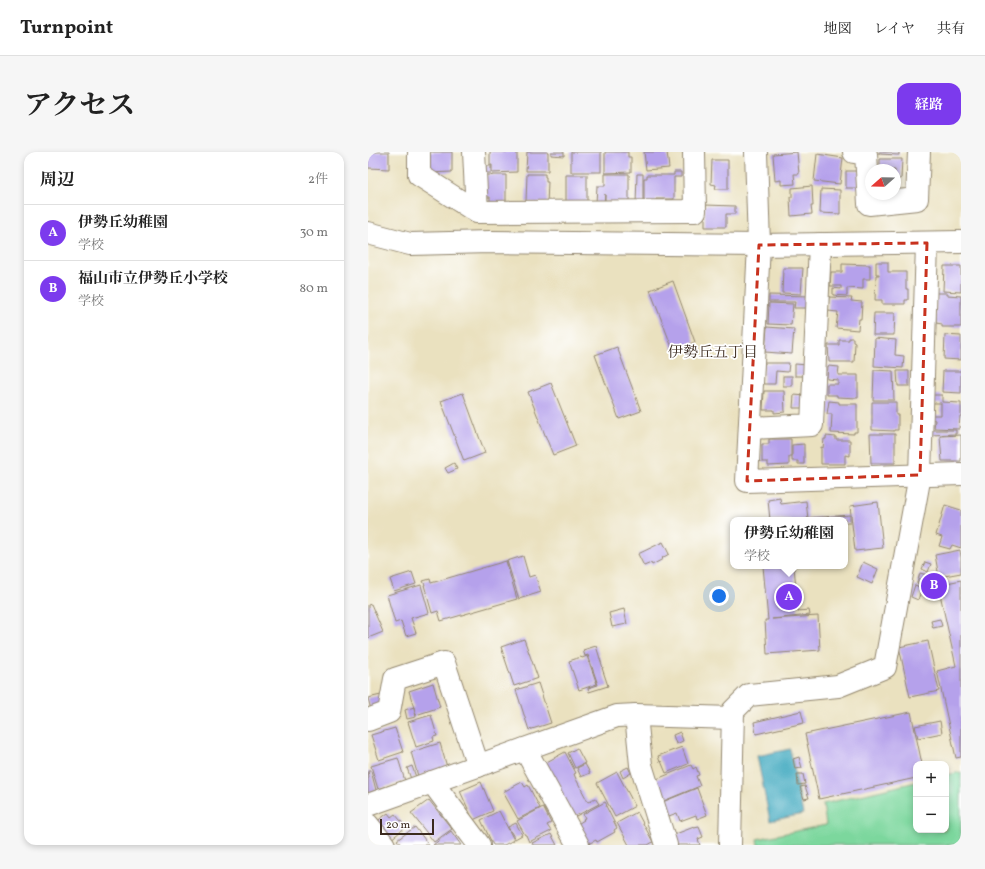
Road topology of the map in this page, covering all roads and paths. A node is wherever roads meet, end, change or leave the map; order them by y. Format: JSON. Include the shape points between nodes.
{"nodes":[{"id":1,"x":419,"y":152,"type":"edge"},
{"id":2,"x":474,"y":152,"type":"edge"},
{"id":3,"x":694,"y":152,"type":"edge"},
{"id":4,"x":756,"y":152,"type":"edge"},
{"id":5,"x":854,"y":152,"type":"edge"},
{"id":6,"x":919,"y":152,"type":"edge"},
{"id":7,"x":477,"y":212,"type":"junction"},
{"id":8,"x":368,"y":234,"type":"edge"},
{"id":9,"x":927,"y":242,"type":"junction"},
{"id":10,"x":961,"y":242,"type":"edge"},
{"id":11,"x":820,"y":244,"type":"junction"},
{"id":12,"x":759,"y":245,"type":"junction"},
{"id":13,"x":750,"y":428,"type":"junction"},
{"id":14,"x":961,"y":474,"type":"edge"},
{"id":15,"x":920,"y":475,"type":"junction"},
{"id":16,"x":636,"y":715,"type":"junction"},
{"id":17,"x":732,"y":718,"type":"junction"},
{"id":18,"x":368,"y":720,"type":"edge"},
{"id":19,"x":525,"y":749,"type":"junction"},
{"id":20,"x":478,"y":766,"type":"junction"},
{"id":21,"x":432,"y":782,"type":"junction"},
{"id":22,"x":368,"y":805,"type":"edge"},
{"id":23,"x":368,"y":825,"type":"edge"},
{"id":24,"x":384,"y":845,"type":"edge"},
{"id":25,"x":479,"y":845,"type":"edge"},
{"id":26,"x":578,"y":845,"type":"edge"},
{"id":27,"x":666,"y":845,"type":"edge"},
{"id":28,"x":730,"y":845,"type":"edge"}],
"edges":[{"from":1,"to":7,"type":"street","via":[[419,175]]},
{"from":2,"to":7,"type":"street"},
{"from":3,"to":7,"type":"street","via":[[694,211]]},
{"from":4,"to":12,"type":"street"},
{"from":5,"to":6,"type":"street","via":[[866,154],[869,204],[917,199]]},
{"from":8,"to":12,"type":"street","via":[[410,244],[490,242]]},
{"from":9,"to":10,"type":"street"},
{"from":9,"to":11,"type":"street"},
{"from":9,"to":15,"type":"street"},
{"from":11,"to":12,"type":"street"},
{"from":11,"to":13,"type":"street","via":[[812,425]]},
{"from":12,"to":13,"type":"street"},
{"from":13,"to":15,"type":"street","via":[[747,481]]},
{"from":14,"to":15,"type":"street"},
{"from":15,"to":17,"type":"street","via":[[884,667],[838,686],[749,695],[733,711]]},
{"from":16,"to":17,"type":"street"},
{"from":16,"to":19,"type":"street","via":[[617,716]]},
{"from":16,"to":27,"type":"street","via":[[641,765]]},
{"from":17,"to":28,"type":"street"},
{"from":18,"to":20,"type":"street","via":[[389,712],[395,679],[444,663]]},
{"from":19,"to":20,"type":"street"},
{"from":19,"to":26,"type":"street"},
{"from":20,"to":21,"type":"street"},
{"from":21,"to":22,"type":"street"},
{"from":21,"to":25,"type":"street"},
{"from":23,"to":24,"type":"street"}]}
